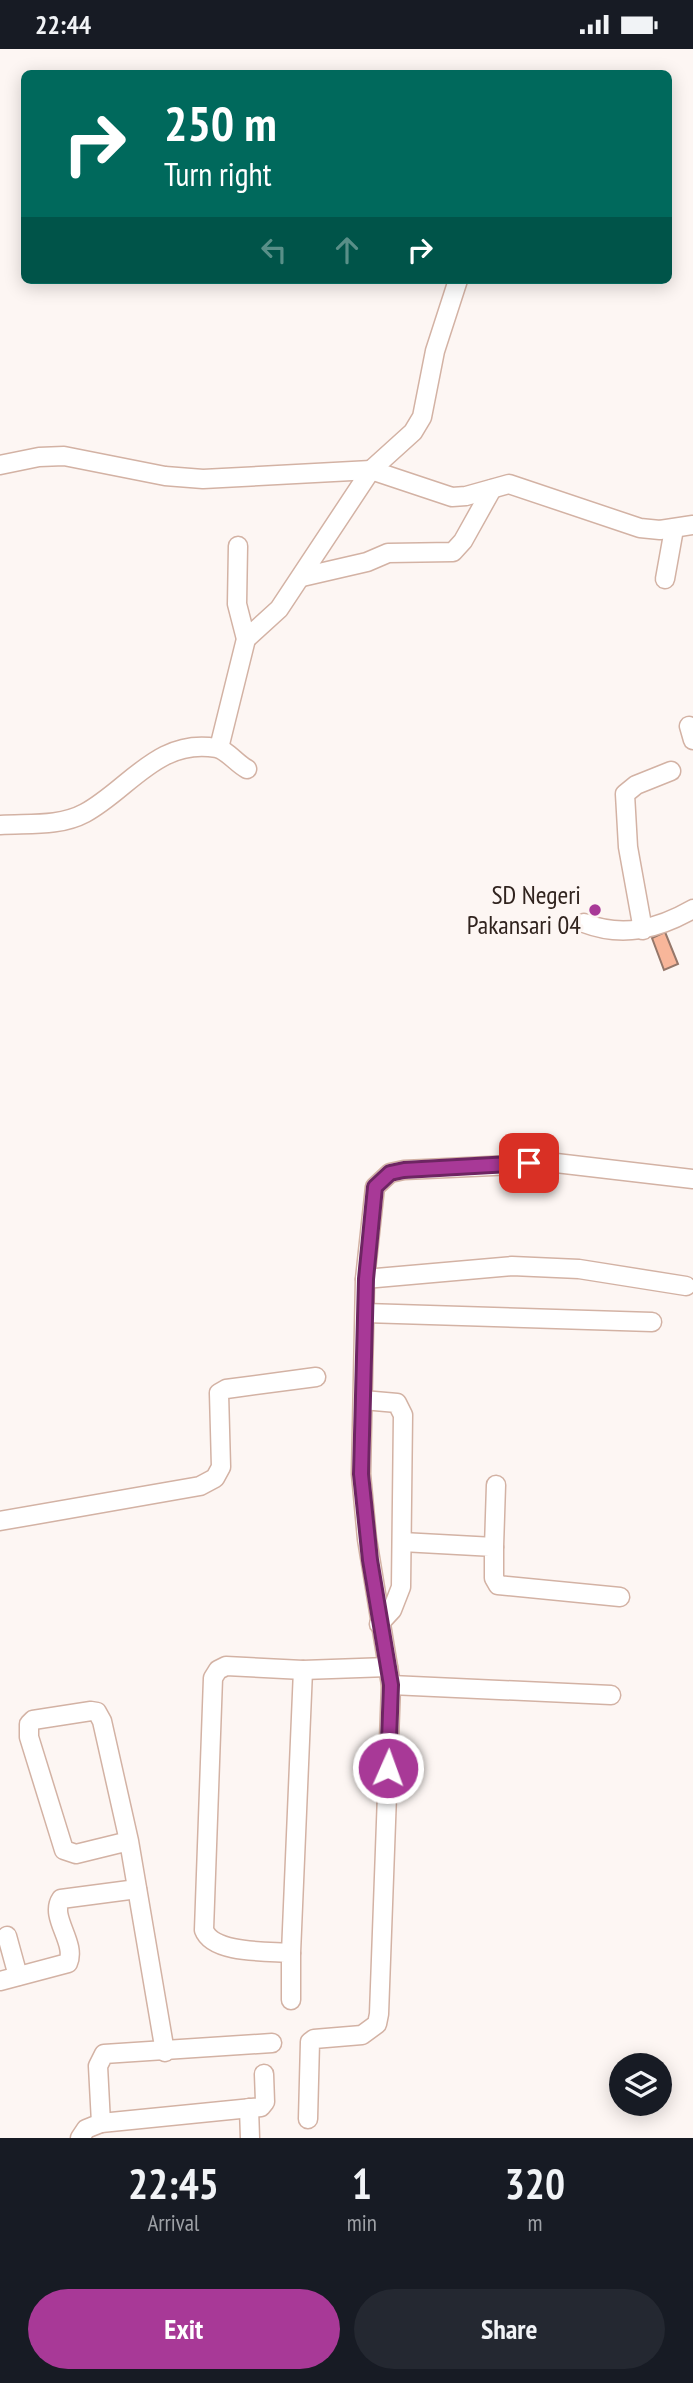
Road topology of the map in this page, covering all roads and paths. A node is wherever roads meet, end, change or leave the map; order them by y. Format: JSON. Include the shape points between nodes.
{"nodes":[{"id":1,"x":457,"y":284,"type":"edge"},
{"id":2,"x":0,"y":464,"type":"edge"},
{"id":3,"x":371,"y":470,"type":"junction"},
{"id":4,"x":492,"y":489,"type":"junction"},
{"id":5,"x":693,"y":525,"type":"edge"},
{"id":6,"x":674,"y":529,"type":"junction"},
{"id":7,"x":238,"y":546,"type":"dead end"},
{"id":8,"x":302,"y":577,"type":"junction"},
{"id":9,"x":665,"y":579,"type":"dead end"},
{"id":10,"x":246,"y":639,"type":"junction"},
{"id":11,"x":219,"y":748,"type":"junction"},
{"id":12,"x":247,"y":769,"type":"dead end"},
{"id":13,"x":671,"y":771,"type":"dead end"},
{"id":14,"x":0,"y":825,"type":"edge"},
{"id":15,"x":693,"y":909,"type":"edge"},
{"id":16,"x":693,"y":916,"type":"edge"},
{"id":17,"x":584,"y":923,"type":"dead end"},
{"id":18,"x":644,"y":934,"type":"junction"},
{"id":19,"x":693,"y":1179,"type":"edge"},
{"id":20,"x":366,"y":1279,"type":"junction"},
{"id":21,"x":685,"y":1286,"type":"dead end"},
{"id":22,"x":365,"y":1313,"type":"junction"},
{"id":23,"x":652,"y":1322,"type":"dead end"},
{"id":24,"x":316,"y":1377,"type":"dead end"},
{"id":25,"x":363,"y":1400,"type":"junction"},
{"id":26,"x":496,"y":1485,"type":"dead end"},
{"id":27,"x":0,"y":1521,"type":"edge"},
{"id":28,"x":402,"y":1542,"type":"junction"},
{"id":29,"x":494,"y":1547,"type":"junction"},
{"id":30,"x":620,"y":1597,"type":"dead end"},
{"id":31,"x":379,"y":1623,"type":"junction"},
{"id":32,"x":303,"y":1670,"type":"junction"},
{"id":33,"x":389,"y":1676,"type":"junction"},
{"id":34,"x":611,"y":1695,"type":"dead end"},
{"id":35,"x":129,"y":1841,"type":"junction"},
{"id":36,"x":137,"y":1889,"type":"junction"},
{"id":37,"x":8,"y":1936,"type":"dead end"},
{"id":38,"x":291,"y":1953,"type":"junction"},
{"id":39,"x":18,"y":1976,"type":"junction"},
{"id":40,"x":0,"y":1981,"type":"edge"},
{"id":41,"x":291,"y":2000,"type":"dead end"},
{"id":42,"x":272,"y":2043,"type":"dead end"},
{"id":43,"x":165,"y":2052,"type":"junction"},
{"id":44,"x":264,"y":2074,"type":"dead end"},
{"id":45,"x":249,"y":2108,"type":"junction"},
{"id":46,"x":308,"y":2119,"type":"dead end"},
{"id":47,"x":100,"y":2123,"type":"junction"},
{"id":48,"x":80,"y":2138,"type":"edge"},
{"id":49,"x":250,"y":2138,"type":"edge"}],
"edges":[{"from":1,"to":3,"type":"street","via":[[435,351],[422,417],[413,432]]},
{"from":2,"to":3,"type":"street","via":[[64,456],[203,479]]},
{"from":3,"to":4,"type":"street","via":[[452,497]]},
{"from":3,"to":8,"type":"street"},
{"from":4,"to":6,"type":"street","via":[[509,484],[620,524]]},
{"from":4,"to":8,"type":"street","via":[[464,541],[453,552],[388,553]]},
{"from":5,"to":6,"type":"street"},
{"from":6,"to":9,"type":"street"},
{"from":7,"to":10,"type":"street","via":[[237,604]]},
{"from":8,"to":10,"type":"street","via":[[279,609]]},
{"from":10,"to":11,"type":"street"},
{"from":11,"to":12,"type":"street"},
{"from":11,"to":14,"type":"street","via":[[182,749],[158,757],[83,814],[55,823]]},
{"from":13,"to":18,"type":"street","via":[[625,794],[628,847]]},
{"from":15,"to":18,"type":"street"},
{"from":16,"to":18,"type":"street"},
{"from":17,"to":18,"type":"street"},
{"from":19,"to":20,"type":"street","via":[[556,1163],[390,1173],[375,1187]]},
{"from":20,"to":21,"type":"street","via":[[512,1266],[579,1269]]},
{"from":20,"to":22,"type":"street"},
{"from":22,"to":23,"type":"street"},
{"from":22,"to":25,"type":"street"},
{"from":24,"to":27,"type":"street","via":[[226,1389],[219,1394],[222,1467],[215,1478],[200,1486]]},
{"from":25,"to":28,"type":"street","via":[[397,1403],[403,1415]]},
{"from":25,"to":31,"type":"street","via":[[361,1474]]},
{"from":26,"to":29,"type":"street"},
{"from":28,"to":29,"type":"street"},
{"from":28,"to":31,"type":"street","via":[[399,1599]]},
{"from":29,"to":30,"type":"street","via":[[498,1585]]},
{"from":31,"to":33,"type":"street"},
{"from":32,"to":33,"type":"street"},
{"from":32,"to":38,"type":"street"},
{"from":32,"to":38,"type":"street","via":[[226,1666],[213,1678],[211,1691],[206,1937],[219,1946]]},
{"from":33,"to":34,"type":"street"},
{"from":33,"to":46,"type":"street","via":[[377,2024],[362,2035],[310,2042]]},
{"from":35,"to":35,"type":"street","via":[[100,1716],[91,1711],[33,1720],[29,1737],[64,1850],[76,1854]]},
{"from":35,"to":36,"type":"street"},
{"from":36,"to":39,"type":"street","via":[[61,1899],[58,1909],[70,1960]]},
{"from":36,"to":43,"type":"street"},
{"from":37,"to":39,"type":"street"},
{"from":38,"to":41,"type":"street"},
{"from":39,"to":40,"type":"street"},
{"from":42,"to":43,"type":"street"},
{"from":43,"to":47,"type":"street","via":[[104,2055],[98,2066]]},
{"from":44,"to":45,"type":"street","via":[[264,2105]]},
{"from":45,"to":47,"type":"street"},
{"from":45,"to":49,"type":"street"},
{"from":47,"to":48,"type":"street","via":[[86,2129]]}]}
